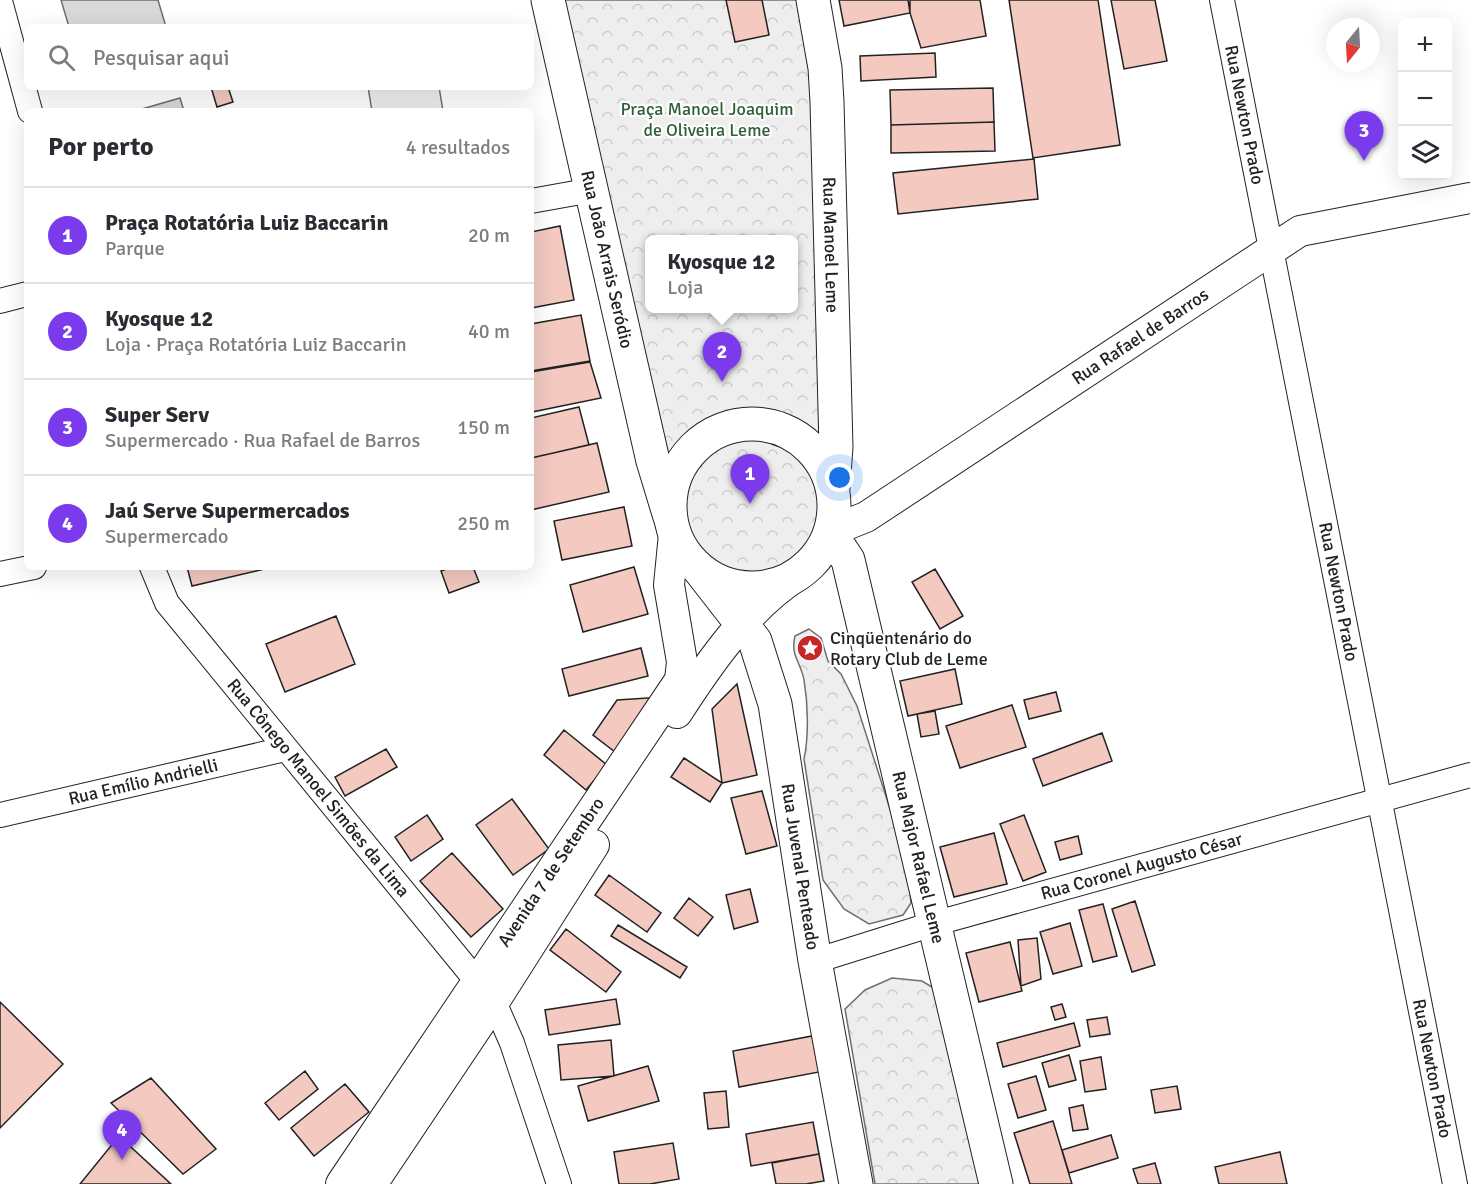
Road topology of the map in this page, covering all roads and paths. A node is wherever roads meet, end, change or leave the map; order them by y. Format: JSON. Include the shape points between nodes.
{"nodes":[{"id":1,"x":548,"y":0,"type":"edge"},
{"id":2,"x":813,"y":0,"type":"edge"},
{"id":3,"x":1222,"y":0,"type":"edge"},
{"id":4,"x":0,"y":1,"type":"edge"},
{"id":5,"x":8,"y":65,"type":"edge"},
{"id":6,"x":29,"y":108,"type":"edge"},
{"id":7,"x":592,"y":190,"type":"junction"},
{"id":8,"x":1470,"y":198,"type":"edge"},
{"id":9,"x":534,"y":200,"type":"edge"},
{"id":10,"x":1270,"y":249,"type":"junction"},
{"id":11,"x":24,"y":295,"type":"edge"},
{"id":12,"x":0,"y":301,"type":"edge"},
{"id":13,"x":833,"y":490,"type":"junction"},
{"id":14,"x":672,"y":526,"type":"junction"},
{"id":15,"x":831,"y":532,"type":"junction"},
{"id":16,"x":24,"y":569,"type":"edge"},
{"id":17,"x":699,"y":569,"type":"junction"},
{"id":18,"x":153,"y":570,"type":"edge"},
{"id":19,"x":0,"y":574,"type":"edge"},
{"id":20,"x":798,"y":575,"type":"junction"},
{"id":21,"x":743,"y":625,"type":"junction"},
{"id":22,"x":285,"y":749,"type":"junction"},
{"id":23,"x":1470,"y":775,"type":"edge"},
{"id":24,"x":1380,"y":800,"type":"junction"},
{"id":25,"x":0,"y":815,"type":"edge"},
{"id":26,"x":933,"y":924,"type":"junction"},
{"id":27,"x":815,"y":961,"type":"junction"},
{"id":28,"x":486,"y":993,"type":"junction"},
{"id":29,"x":1455,"y":1181,"type":"edge"},
{"id":30,"x":341,"y":1184,"type":"edge"},
{"id":31,"x":372,"y":1184,"type":"edge"},
{"id":32,"x":559,"y":1184,"type":"edge"},
{"id":33,"x":856,"y":1184,"type":"edge"},
{"id":34,"x":996,"y":1184,"type":"edge"}],
"edges":[{"from":1,"to":7,"type":"main road","name":"Rua João Arrais Seródio"},
{"from":2,"to":13,"type":"main road","name":"Rua Manoel Leme","via":[[827,102],[836,447]]},
{"from":3,"to":10,"type":"street","name":"Rua Newton Prado"},
{"from":4,"to":5,"type":"street"},
{"from":5,"to":6,"type":"street"},
{"from":7,"to":9,"type":"street"},
{"from":7,"to":14,"type":"main road","name":"Rua João Arrais Seródio","via":[[652,460]]},
{"from":8,"to":10,"type":"street","name":"Rua Rafael de Barros","via":[[1300,231]]},
{"from":10,"to":15,"type":"street","name":"Rua Rafael de Barros","via":[[866,517]]},
{"from":10,"to":24,"type":"street","name":"Rua Newton Prado"},
{"from":11,"to":12,"type":"street"},
{"from":13,"to":14,"type":"main road","via":[[821,461],[798,438],[769,426],[737,425],[712,434],[685,457],[670,492]]},
{"from":13,"to":15,"type":"main road"},
{"from":14,"to":17,"type":"main road","via":[[684,553]]},
{"from":14,"to":28,"type":"street","name":"Avenida 7 de Setembro","via":[[669,585],[682,662],[680,680]]},
{"from":15,"to":20,"type":"main road","via":[[818,556]]},
{"from":15,"to":26,"type":"main road","name":"Rua Major Rafael Leme","via":[[848,560]]},
{"from":16,"to":19,"type":"street"},
{"from":17,"to":20,"type":"main road","via":[[721,583],[747,589],[774,586]]},
{"from":17,"to":21,"type":"main road","name":"Rua Juvenal Penteado"},
{"from":18,"to":22,"type":"street","name":"Rua Cônego Manoel Simões da Lima","via":[[167,603]]},
{"from":20,"to":21,"type":"street","name":"Avenida 7 de Setembro","via":[[769,597]]},
{"from":21,"to":27,"type":"main road","name":"Rua Juvenal Penteado","via":[[755,641],[775,704]]},
{"from":21,"to":28,"type":"street","name":"Avenida 7 de Setembro","via":[[691,692]]},
{"from":22,"to":25,"type":"street","name":"Rua Emílio Andrielli"},
{"from":22,"to":28,"type":"street","name":"Rua Cônego Manoel Simões da Lima"},
{"from":23,"to":24,"type":"street","name":"Rua Coronel Augusto César"},
{"from":24,"to":26,"type":"street","name":"Rua Coronel Augusto César"},
{"from":24,"to":29,"type":"street","name":"Rua Newton Prado"},
{"from":26,"to":27,"type":"street","name":"Rua Coronel Augusto César"},
{"from":26,"to":34,"type":"main road","name":"Rua Major Rafael Leme"},
{"from":27,"to":33,"type":"main road","name":"Rua Juvenal Penteado"},
{"from":28,"to":30,"type":"street","name":"Avenida 7 de Setembro"},
{"from":28,"to":31,"type":"street","name":"Avenida 7 de Setembro"},
{"from":28,"to":32,"type":"street","name":"Rua Cônego Manoel Simões da Lima","via":[[512,1042]]}]}
